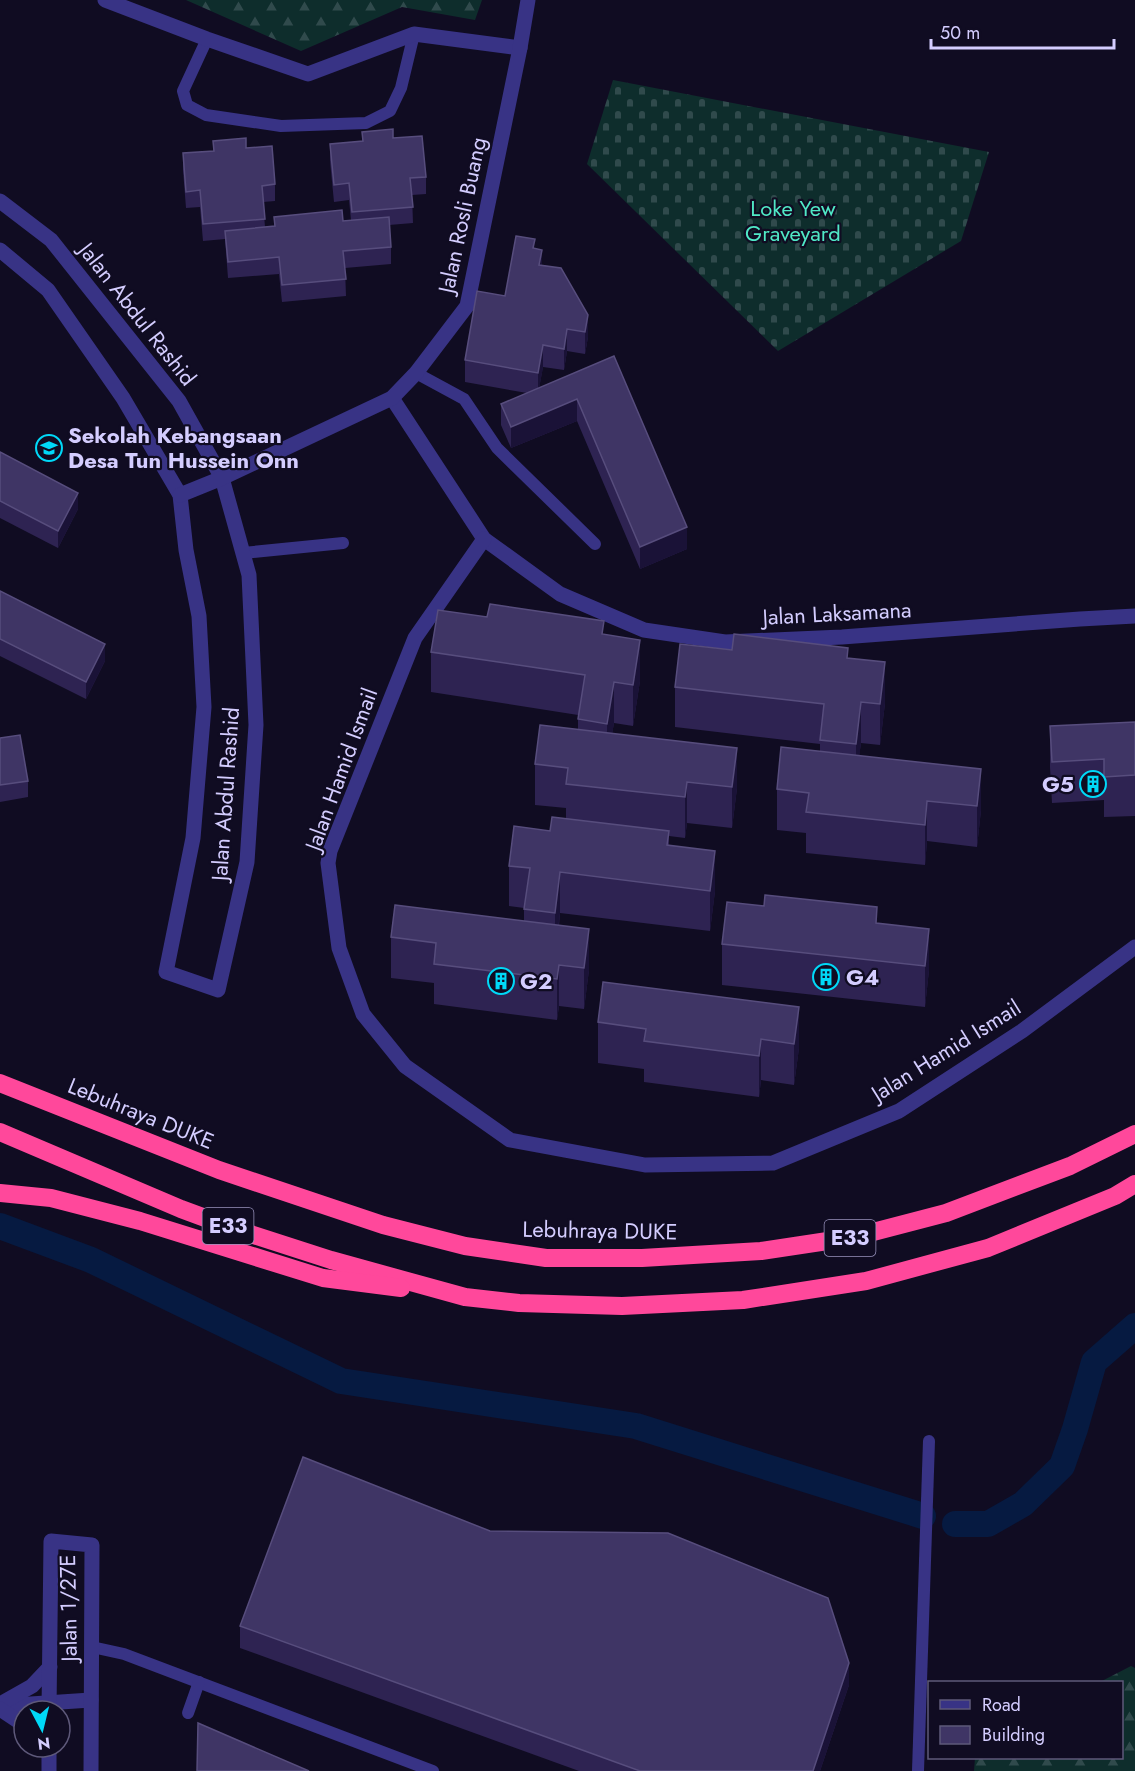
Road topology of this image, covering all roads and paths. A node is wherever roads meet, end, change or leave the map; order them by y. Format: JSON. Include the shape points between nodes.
{"nodes":[{"id":1,"x":105,"y":0,"type":"edge"},
{"id":2,"x":528,"y":0,"type":"edge"},
{"id":3,"x":414,"y":34,"type":"junction"},
{"id":4,"x":207,"y":39,"type":"junction"},
{"id":5,"x":520,"y":48,"type":"junction"},
{"id":6,"x":0,"y":201,"type":"edge"},
{"id":7,"x":0,"y":250,"type":"edge"},
{"id":8,"x":416,"y":373,"type":"junction"},
{"id":9,"x":392,"y":398,"type":"junction"},
{"id":10,"x":222,"y":478,"type":"junction"},
{"id":11,"x":180,"y":495,"type":"junction"},
{"id":12,"x":484,"y":539,"type":"junction"},
{"id":13,"x":343,"y":543,"type":"dead end"},
{"id":14,"x":595,"y":544,"type":"dead end"},
{"id":15,"x":243,"y":553,"type":"junction"},
{"id":16,"x":1135,"y":616,"type":"edge"},
{"id":17,"x":1135,"y":947,"type":"edge"},
{"id":18,"x":0,"y":1083,"type":"edge"},
{"id":19,"x":0,"y":1132,"type":"edge"},
{"id":20,"x":1135,"y":1134,"type":"edge"},
{"id":21,"x":1135,"y":1184,"type":"edge"},
{"id":22,"x":0,"y":1192,"type":"edge"},
{"id":23,"x":465,"y":1297,"type":"junction"},
{"id":24,"x":929,"y":1441,"type":"dead end"},
{"id":25,"x":92,"y":1647,"type":"junction"},
{"id":26,"x":50,"y":1667,"type":"junction"},
{"id":27,"x":199,"y":1682,"type":"junction"},
{"id":28,"x":49,"y":1699,"type":"edge"},
{"id":29,"x":91,"y":1700,"type":"junction"},
{"id":30,"x":72,"y":1703,"type":"edge"},
{"id":31,"x":0,"y":1706,"type":"edge"},
{"id":32,"x":188,"y":1713,"type":"dead end"},
{"id":33,"x":12,"y":1716,"type":"edge"},
{"id":34,"x":91,"y":1771,"type":"edge"},
{"id":35,"x":433,"y":1771,"type":"edge"},
{"id":36,"x":918,"y":1771,"type":"edge"}],
"edges":[{"from":1,"to":4,"type":"street"},
{"from":2,"to":5,"type":"street","name":"Jalan Rosli Buang"},
{"from":3,"to":4,"type":"street","via":[[308,74]]},
{"from":3,"to":4,"type":"lane","via":[[401,88],[390,111],[366,123],[281,126],[206,115],[187,105],[183,91]]},
{"from":3,"to":5,"type":"street"},
{"from":5,"to":8,"type":"street","name":"Jalan Rosli Buang","via":[[467,306]]},
{"from":6,"to":10,"type":"street","name":"Jalan Abdul Rashid","via":[[51,240],[179,401]]},
{"from":7,"to":11,"type":"street","name":"Jalan Abdul Rashid","via":[[48,290],[123,398]]},
{"from":8,"to":9,"type":"street","name":"Jalan Rosli Buang"},
{"from":8,"to":14,"type":"lane","via":[[464,399],[497,448]]},
{"from":9,"to":10,"type":"street","name":"Jalan Rosli Buang"},
{"from":9,"to":12,"type":"street","name":"Jalan Laksamana"},
{"from":10,"to":11,"type":"street","name":"Jalan Rosli Buang"},
{"from":10,"to":15,"type":"street","name":"Jalan Abdul Rashid"},
{"from":11,"to":15,"type":"street","name":"Jalan Abdul Rashid","via":[[199,616],[204,707],[193,838],[166,972],[218,990],[247,862],[256,725],[249,574]]},
{"from":12,"to":16,"type":"street","name":"Jalan Laksamana","via":[[560,594],[644,630],[725,642]]},
{"from":12,"to":17,"type":"street","name":"Jalan Hamid Ismail","via":[[415,638],[328,863],[339,948],[363,1014],[405,1066],[510,1140],[645,1165],[773,1163],[899,1111],[1022,1031]]},
{"from":13,"to":15,"type":"lane"},
{"from":18,"to":20,"type":"highway","name":"Lebuhraya DUKE","number":"E33","via":[[219,1170],[383,1225],[465,1246],[546,1258],[642,1258],[761,1251],[854,1237],[946,1213],[1070,1166]]},
{"from":19,"to":23,"type":"highway","number":"E33","via":[[235,1229]]},
{"from":21,"to":23,"type":"highway","number":"E33","via":[[1115,1196],[988,1248],[866,1281],[743,1300],[622,1306]]},
{"from":22,"to":23,"type":"highway","via":[[51,1198],[140,1221],[323,1278]]},
{"from":24,"to":36,"type":"lane"},
{"from":25,"to":26,"type":"street","name":"Jalan 1/27E","via":[[92,1545],[51,1541]]},
{"from":25,"to":27,"type":"lane","via":[[124,1654]]},
{"from":25,"to":29,"type":"street","name":"Jalan 1/27E"},
{"from":26,"to":28,"type":"street","name":"Jalan 1/27E"},
{"from":26,"to":31,"type":"street","via":[[32,1686]]},
{"from":27,"to":32,"type":"lane"},
{"from":27,"to":35,"type":"lane"},
{"from":29,"to":30,"type":"street"},
{"from":29,"to":34,"type":"street","name":"Jalan 1/27E"},
{"from":31,"to":33,"type":"street"}]}
